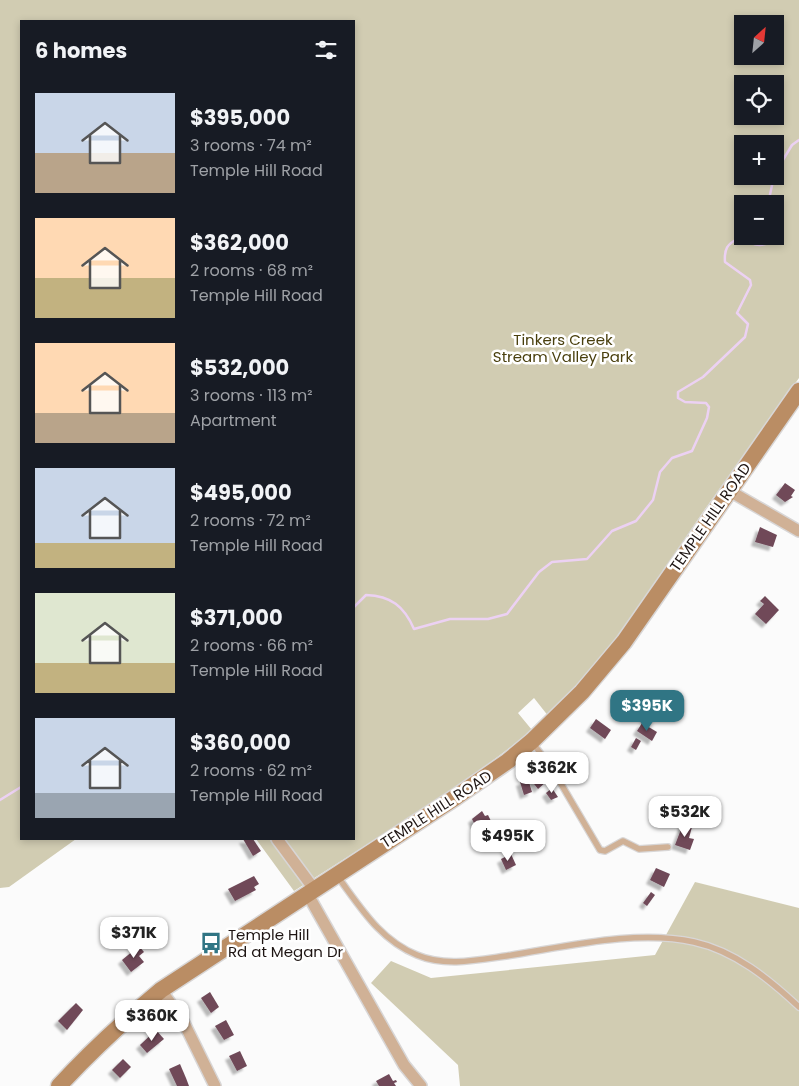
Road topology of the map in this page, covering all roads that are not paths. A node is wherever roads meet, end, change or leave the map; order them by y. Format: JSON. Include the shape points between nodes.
{"nodes":[{"id":1,"x":799,"y":391,"type":"edge"},
{"id":2,"x":728,"y":490,"type":"junction"},
{"id":3,"x":799,"y":531,"type":"edge"},
{"id":4,"x":532,"y":742,"type":"junction"},
{"id":5,"x":278,"y":840,"type":"edge"},
{"id":6,"x":668,"y":847,"type":"dead end"},
{"id":7,"x":336,"y":874,"type":"junction"},
{"id":8,"x":310,"y":891,"type":"junction"},
{"id":9,"x":161,"y":990,"type":"junction"},
{"id":10,"x":799,"y":1006,"type":"edge"},
{"id":11,"x":59,"y":1086,"type":"edge"},
{"id":12,"x":215,"y":1086,"type":"edge"},
{"id":13,"x":421,"y":1086,"type":"edge"}],
"edges":[{"from":1,"to":2,"type":"main road","name":"TEMPLE HILL ROAD"},
{"from":2,"to":3,"type":"street"},
{"from":2,"to":4,"type":"main road","name":"TEMPLE HILL ROAD","via":[[640,620],[604,667]]},
{"from":4,"to":6,"type":"lane","via":[[554,772],[600,850],[605,851],[623,841],[639,849]]},
{"from":4,"to":7,"type":"main road","name":"TEMPLE HILL ROAD","via":[[456,798]]},
{"from":5,"to":8,"type":"street"},
{"from":7,"to":8,"type":"main road","name":"TEMPLE HILL ROAD"},
{"from":7,"to":10,"type":"lane","via":[[381,934],[407,951],[427,959],[477,961],[625,939],[687,941],[703,944],[747,964]]},
{"from":8,"to":9,"type":"main road","name":"TEMPLE HILL ROAD"},
{"from":8,"to":13,"type":"street","via":[[404,1065]]},
{"from":9,"to":11,"type":"main road","name":"TEMPLE HILL ROAD","via":[[120,1024]]},
{"from":9,"to":12,"type":"street","via":[[184,1023]]}]}
